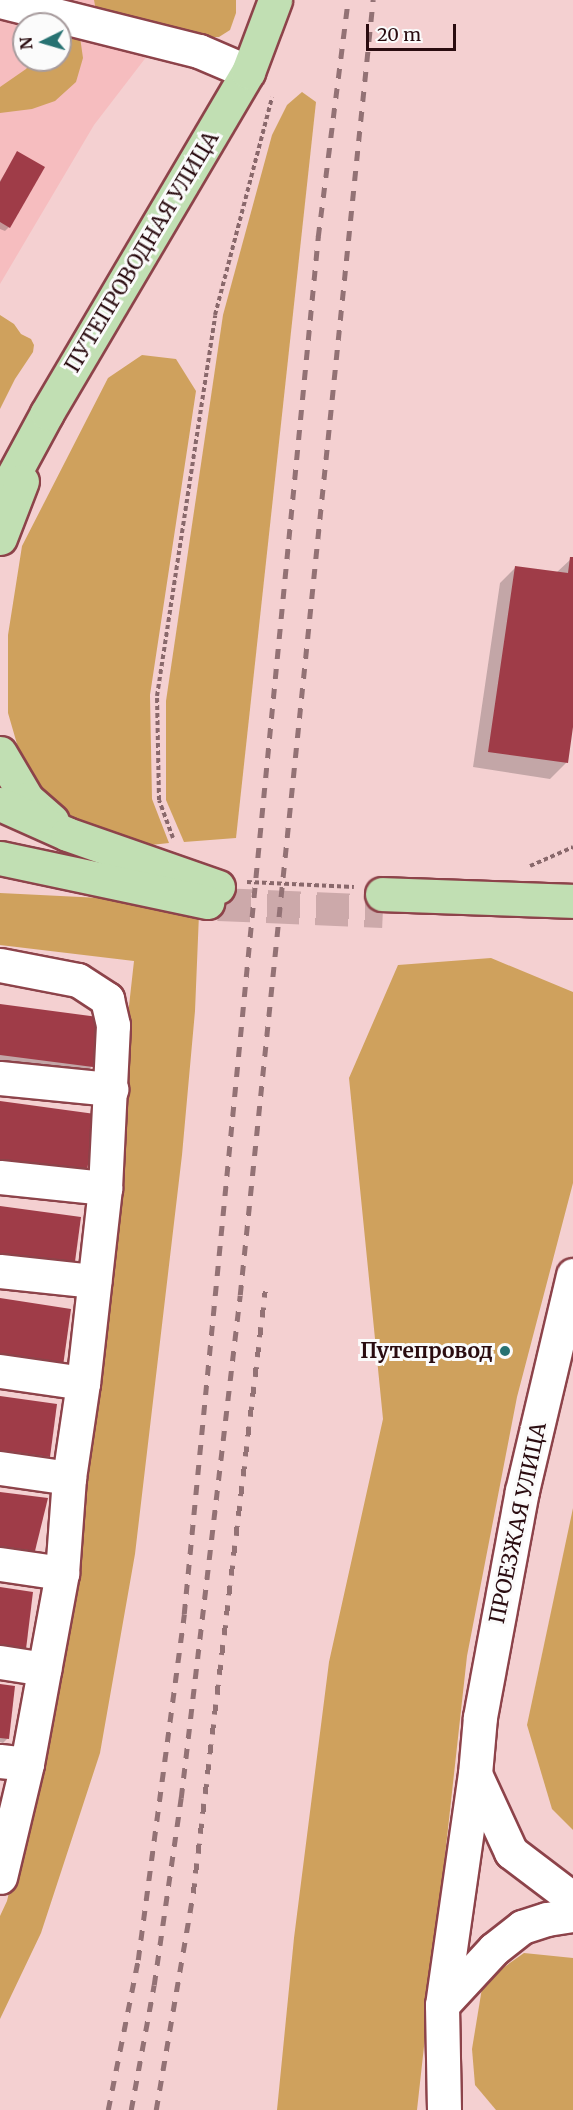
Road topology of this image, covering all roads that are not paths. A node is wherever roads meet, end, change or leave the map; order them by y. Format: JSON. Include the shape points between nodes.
{"nodes":[{"id":1,"x":0,"y":0,"type":"edge"},
{"id":2,"x":275,"y":0,"type":"edge"},
{"id":3,"x":84,"y":10,"type":"edge"},
{"id":4,"x":261,"y":81,"type":"junction"},
{"id":5,"x":47,"y":413,"type":"junction"},
{"id":6,"x":0,"y":500,"type":"edge"},
{"id":7,"x":0,"y":538,"type":"edge"},
{"id":8,"x":0,"y":753,"type":"edge"},
{"id":9,"x":0,"y":804,"type":"edge"},
{"id":10,"x":67,"y":834,"type":"junction"},
{"id":11,"x":2,"y":859,"type":"edge"},
{"id":12,"x":573,"y":901,"type":"edge"},
{"id":13,"x":573,"y":910,"type":"edge"},
{"id":14,"x":0,"y":965,"type":"edge"},
{"id":15,"x":0,"y":1078,"type":"edge"},
{"id":16,"x":111,"y":1089,"type":"junction"},
{"id":17,"x":0,"y":1177,"type":"edge"},
{"id":18,"x":105,"y":1188,"type":"junction"},
{"id":19,"x":0,"y":1271,"type":"edge"},
{"id":20,"x":573,"y":1275,"type":"edge"},
{"id":21,"x":94,"y":1281,"type":"junction"},
{"id":22,"x":0,"y":1371,"type":"edge"},
{"id":23,"x":83,"y":1383,"type":"junction"},
{"id":24,"x":0,"y":1467,"type":"edge"},
{"id":25,"x":69,"y":1478,"type":"junction"},
{"id":26,"x":0,"y":1564,"type":"edge"},
{"id":27,"x":62,"y":1573,"type":"junction"},
{"id":28,"x":0,"y":1662,"type":"edge"},
{"id":29,"x":44,"y":1669,"type":"junction"},
{"id":30,"x":14,"y":1763,"type":"edge"},
{"id":31,"x":475,"y":1774,"type":"junction"},
{"id":32,"x":3,"y":1860,"type":"edge"},
{"id":33,"x":573,"y":1899,"type":"edge"},
{"id":34,"x":573,"y":1915,"type":"edge"},
{"id":35,"x":442,"y":2005,"type":"junction"},
{"id":36,"x":444,"y":2110,"type":"edge"}],
"edges":[{"from":1,"to":3,"type":"street"},
{"from":2,"to":4,"type":"main road","name":"ПУТЕПРОВОДНАЯ УЛИЦА"},
{"from":3,"to":4,"type":"street","via":[[199,51]]},
{"from":4,"to":5,"type":"main road","name":"ПУТЕПРОВОДНАЯ УЛИЦА"},
{"from":5,"to":6,"type":"main road","name":"ПУТЕПРОВОДНАЯ УЛИЦА"},
{"from":5,"to":7,"type":"main road"},
{"from":8,"to":10,"type":"main road","via":[[27,799]]},
{"from":9,"to":10,"type":"main road"},
{"from":10,"to":11,"type":"main road","via":[[226,891]]},
{"from":12,"to":13,"type":"main road","via":[[374,897],[504,916]]},
{"from":14,"to":16,"type":"street","via":[[78,980],[107,999],[112,1026]]},
{"from":15,"to":16,"type":"street"},
{"from":16,"to":18,"type":"street"},
{"from":17,"to":18,"type":"street"},
{"from":18,"to":21,"type":"street"},
{"from":19,"to":21,"type":"street"},
{"from":20,"to":31,"type":"street","name":"ПРОЕЗЖАЯ УЛИЦА","via":[[522,1491],[480,1717]]},
{"from":21,"to":23,"type":"street"},
{"from":22,"to":23,"type":"street"},
{"from":23,"to":25,"type":"street"},
{"from":24,"to":25,"type":"street"},
{"from":25,"to":27,"type":"street"},
{"from":26,"to":27,"type":"street"},
{"from":27,"to":29,"type":"street"},
{"from":28,"to":29,"type":"street"},
{"from":29,"to":30,"type":"street"},
{"from":30,"to":32,"type":"street"},
{"from":31,"to":33,"type":"street","via":[[511,1852]]},
{"from":31,"to":35,"type":"street","name":"ПРОЕЗЖАЯ УЛИЦА"},
{"from":34,"to":35,"type":"street","via":[[522,1927],[494,1949]]},
{"from":35,"to":36,"type":"street","name":"ПРОЕЗЖАЯ УЛИЦА"}]}
